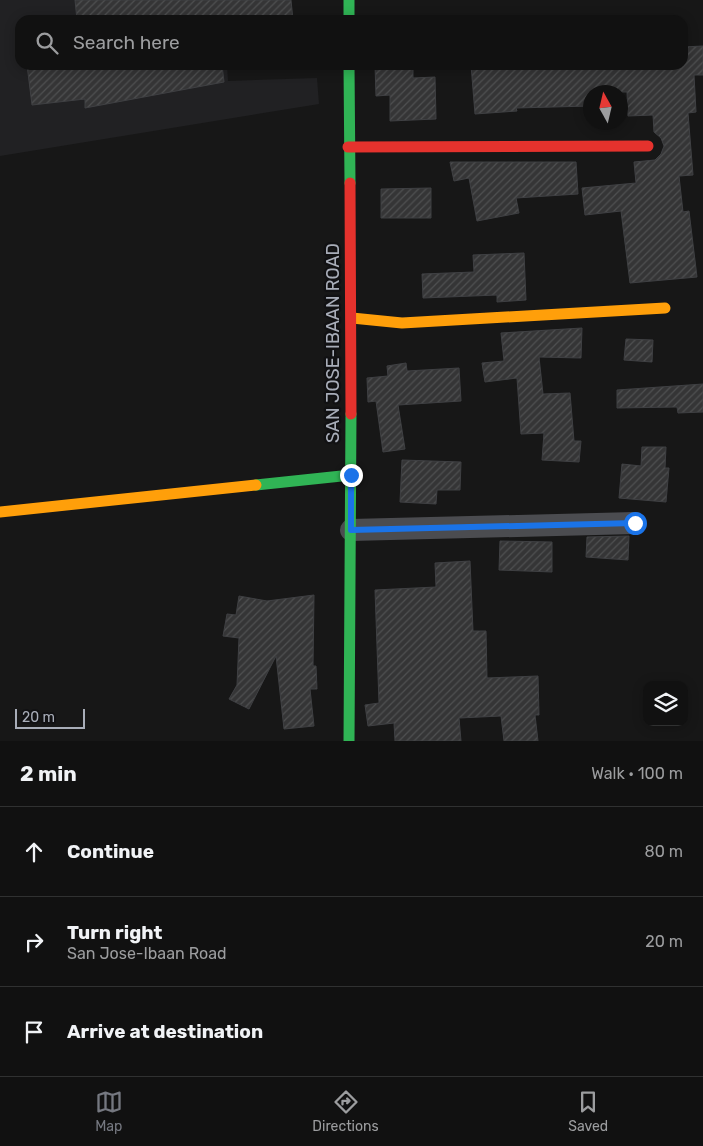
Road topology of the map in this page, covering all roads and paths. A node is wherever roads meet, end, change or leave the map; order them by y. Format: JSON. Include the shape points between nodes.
{"nodes":[{"id":1,"x":349,"y":0,"type":"edge"},
{"id":2,"x":349,"y":15,"type":"edge"},
{"id":3,"x":349,"y":70,"type":"edge"},
{"id":4,"x":648,"y":146,"type":"dead end"},
{"id":5,"x":348,"y":147,"type":"junction"},
{"id":6,"x":665,"y":308,"type":"dead end"},
{"id":7,"x":352,"y":318,"type":"junction"},
{"id":8,"x":351,"y":475,"type":"junction"},
{"id":9,"x":0,"y":512,"type":"edge"},
{"id":10,"x":635,"y":523,"type":"dead end"},
{"id":11,"x":351,"y":530,"type":"junction"},
{"id":12,"x":349,"y":741,"type":"edge"}],
"edges":[{"from":1,"to":2,"type":"street"},
{"from":3,"to":5,"type":"street","name":"SAN JOSE-IBAAN ROAD"},
{"from":4,"to":5,"type":"street"},
{"from":5,"to":7,"type":"street","name":"SAN JOSE-IBAAN ROAD"},
{"from":6,"to":7,"type":"street","via":[[402,324]]},
{"from":7,"to":8,"type":"street","name":"SAN JOSE-IBAAN ROAD"},
{"from":8,"to":9,"type":"street"},
{"from":8,"to":11,"type":"street","name":"SAN JOSE-IBAAN ROAD"},
{"from":10,"to":11,"type":"street"},
{"from":11,"to":12,"type":"street","name":"SAN JOSE-IBAAN ROAD"}]}
